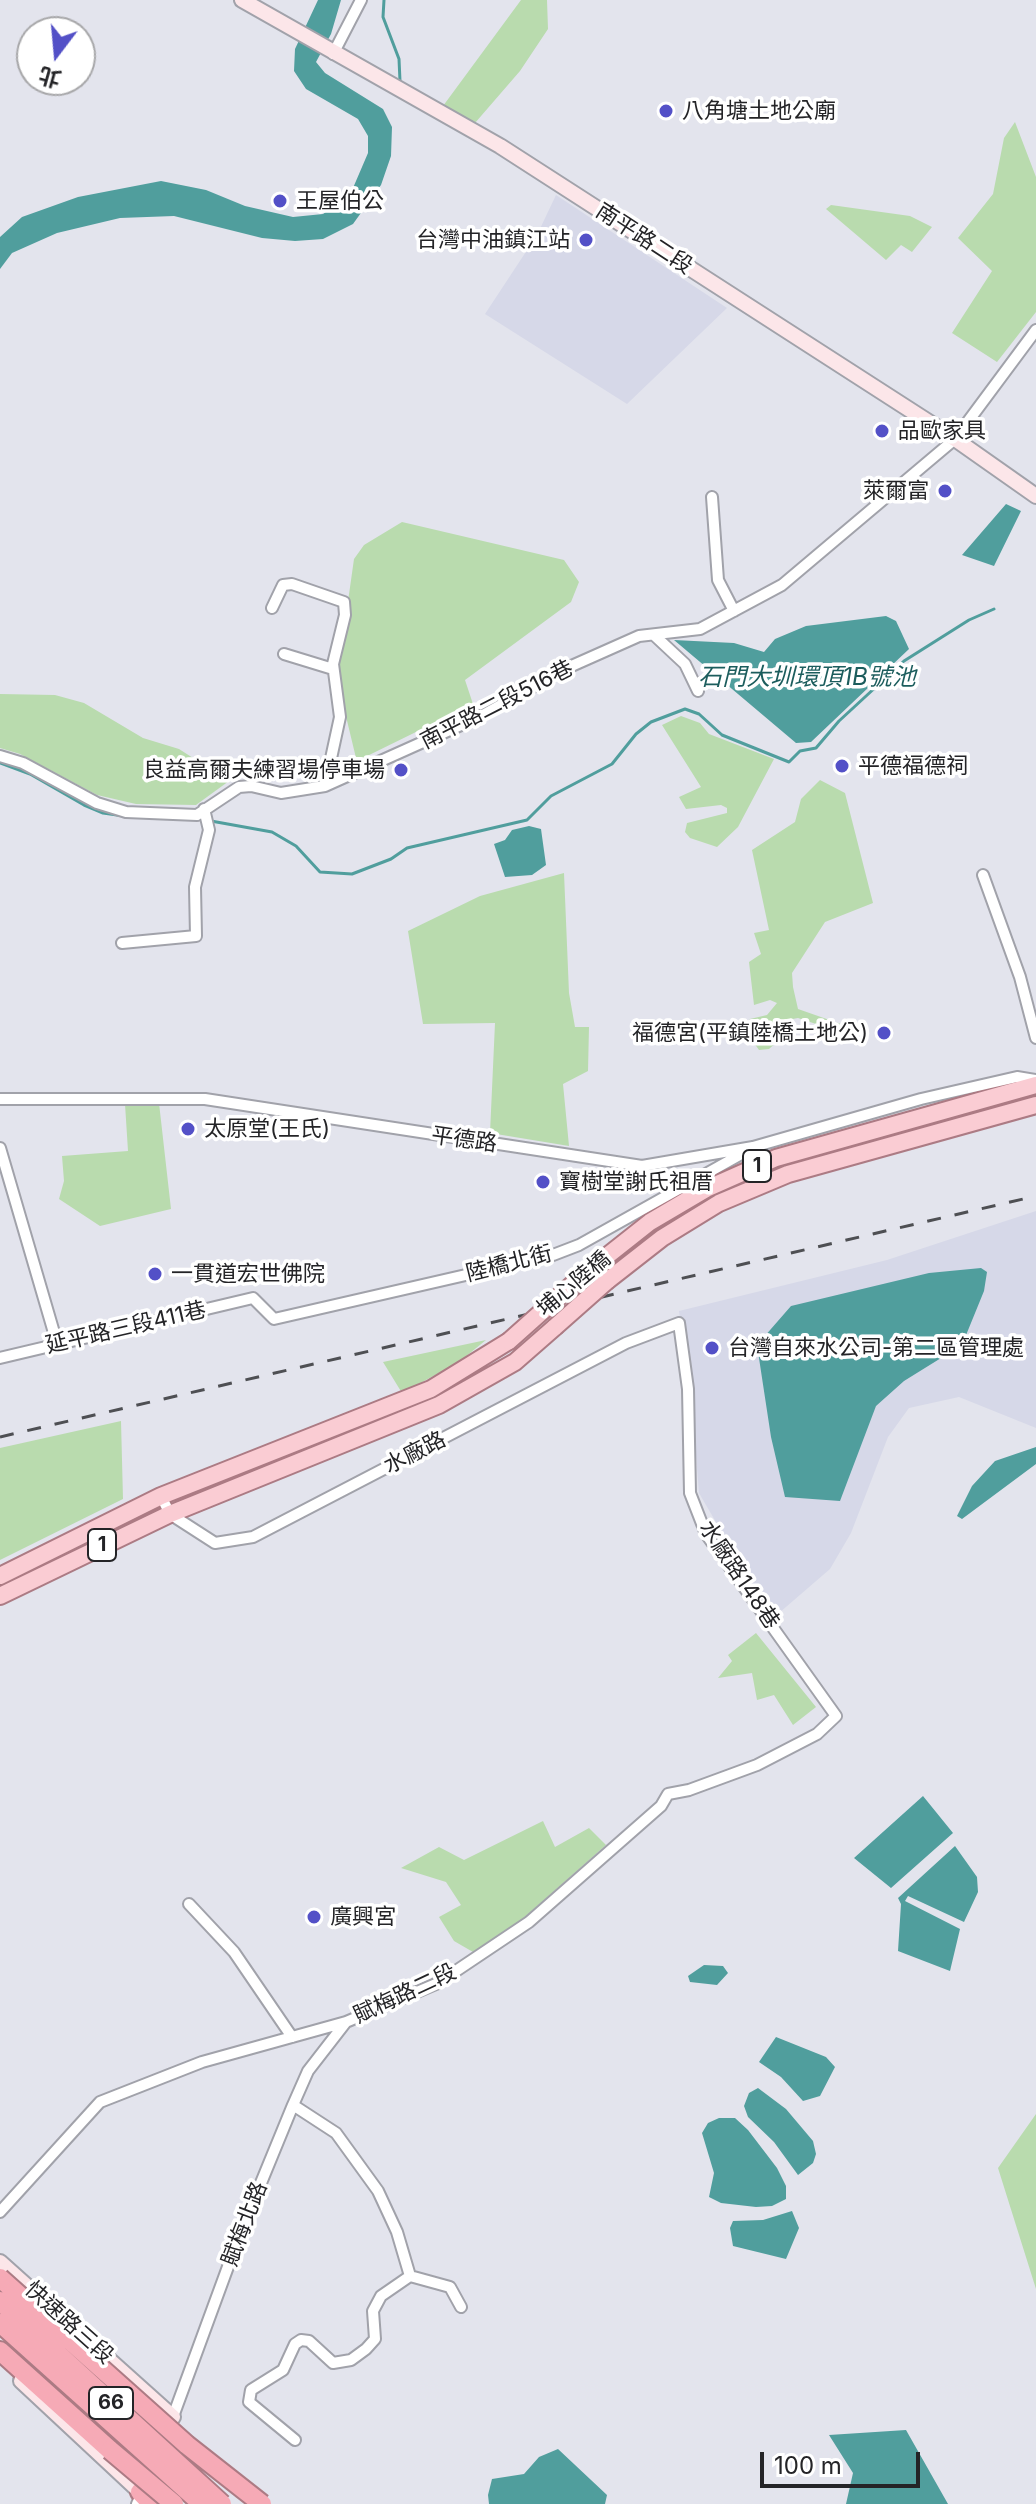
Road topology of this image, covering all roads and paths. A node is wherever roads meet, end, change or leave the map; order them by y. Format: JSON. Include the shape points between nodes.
{"nodes":[{"id":1,"x":242,"y":0,"type":"edge"},
{"id":2,"x":361,"y":0,"type":"edge"},
{"id":3,"x":330,"y":52,"type":"junction"},
{"id":4,"x":1036,"y":330,"type":"edge"},
{"id":5,"x":955,"y":439,"type":"junction"},
{"id":6,"x":1036,"y":496,"type":"edge"},
{"id":7,"x":712,"y":497,"type":"dead end"},
{"id":8,"x":272,"y":608,"type":"dead end"},
{"id":9,"x":734,"y":611,"type":"junction"},
{"id":10,"x":654,"y":635,"type":"junction"},
{"id":11,"x":284,"y":654,"type":"dead end"},
{"id":12,"x":333,"y":669,"type":"junction"},
{"id":13,"x":698,"y":691,"type":"dead end"},
{"id":14,"x":0,"y":756,"type":"edge"},
{"id":15,"x":325,"y":786,"type":"junction"},
{"id":16,"x":206,"y":812,"type":"junction"},
{"id":17,"x":983,"y":875,"type":"dead end"},
{"id":18,"x":122,"y":943,"type":"dead end"},
{"id":19,"x":1036,"y":1038,"type":"edge"},
{"id":20,"x":1036,"y":1083,"type":"edge"},
{"id":21,"x":0,"y":1099,"type":"edge"},
{"id":22,"x":1036,"y":1105,"type":"edge"},
{"id":23,"x":753,"y":1147,"type":"junction"},
{"id":24,"x":0,"y":1148,"type":"edge"},
{"id":25,"x":253,"y":1298,"type":"joint"},
{"id":26,"x":679,"y":1323,"type":"joint"},
{"id":27,"x":57,"y":1343,"type":"junction"},
{"id":28,"x":0,"y":1358,"type":"edge"},
{"id":29,"x":161,"y":1496,"type":"junction"},
{"id":30,"x":170,"y":1514,"type":"junction"},
{"id":31,"x":0,"y":1576,"type":"edge"},
{"id":32,"x":0,"y":1596,"type":"edge"},
{"id":33,"x":836,"y":1716,"type":"joint"},
{"id":34,"x":189,"y":1904,"type":"dead end"},
{"id":35,"x":346,"y":2022,"type":"junction"},
{"id":36,"x":292,"y":2037,"type":"junction"},
{"id":37,"x":293,"y":2105,"type":"junction"},
{"id":38,"x":0,"y":2212,"type":"edge"},
{"id":39,"x":0,"y":2262,"type":"edge"},
{"id":40,"x":410,"y":2276,"type":"junction"},
{"id":41,"x":0,"y":2278,"type":"edge"},
{"id":42,"x":0,"y":2288,"type":"edge"},
{"id":43,"x":0,"y":2301,"type":"edge"},
{"id":44,"x":461,"y":2307,"type":"dead end"},
{"id":45,"x":0,"y":2323,"type":"edge"},
{"id":46,"x":0,"y":2352,"type":"edge"},
{"id":47,"x":173,"y":2417,"type":"junction"},
{"id":48,"x":165,"y":2438,"type":"junction"},
{"id":49,"x":295,"y":2440,"type":"dead end"},
{"id":50,"x":187,"y":2445,"type":"junction"},
{"id":51,"x":110,"y":2450,"type":"junction"},
{"id":52,"x":151,"y":2476,"type":"junction"},
{"id":53,"x":224,"y":2477,"type":"junction"},
{"id":54,"x":143,"y":2500,"type":"edge"},
{"id":55,"x":164,"y":2504,"type":"edge"},
{"id":56,"x":176,"y":2504,"type":"edge"},
{"id":57,"x":202,"y":2504,"type":"edge"},
{"id":58,"x":222,"y":2504,"type":"edge"},
{"id":59,"x":249,"y":2504,"type":"edge"},
{"id":60,"x":262,"y":2504,"type":"edge"},
{"id":61,"x":274,"y":2504,"type":"edge"}],
"edges":[{"from":1,"to":3,"type":"street","name":"南平路二段"},
{"from":2,"to":3,"type":"street"},
{"from":3,"to":5,"type":"street","name":"南平路二段","via":[[500,146]]},
{"from":4,"to":5,"type":"street","name":"南平路二段516巷"},
{"from":5,"to":6,"type":"street","name":"南平路二段"},
{"from":5,"to":9,"type":"street","name":"南平路二段516巷","via":[[782,585]]},
{"from":7,"to":9,"type":"street","via":[[718,580]]},
{"from":8,"to":12,"type":"street","via":[[283,585],[292,584],[344,602]]},
{"from":9,"to":10,"type":"street","name":"南平路二段516巷","via":[[700,629]]},
{"from":10,"to":13,"type":"street","via":[[685,664]]},
{"from":10,"to":15,"type":"street","name":"南平路二段516巷","via":[[639,636],[567,668],[481,716]]},
{"from":11,"to":12,"type":"street"},
{"from":12,"to":15,"type":"street","via":[[340,717]]},
{"from":14,"to":16,"type":"street","name":"南平路二段516巷","via":[[126,812]]},
{"from":15,"to":16,"type":"street","name":"南平路二段516巷","via":[[281,793],[239,787]]},
{"from":16,"to":18,"type":"street","via":[[209,830],[195,887],[196,936]]},
{"from":17,"to":19,"type":"street"},
{"from":20,"to":23,"type":"street","name":"平德路","via":[[1017,1077]]},
{"from":20,"to":29,"type":"main road","name":"埔心陸橋","number":"1","bridge":true,"via":[[776,1158],[706,1189],[650,1222],[509,1341],[431,1389]]},
{"from":21,"to":23,"type":"street","name":"平德路","via":[[205,1099],[642,1166]]},
{"from":22,"to":30,"type":"main road","name":"埔心陸橋","number":"1","bridge":true,"via":[[788,1174],[719,1203],[662,1238],[515,1362],[439,1405]]},
{"from":23,"to":25,"type":"street","name":"陸橋北街","via":[[553,1255],[274,1319]]},
{"from":24,"to":27,"type":"street"},
{"from":25,"to":27,"type":"street","name":"延平路三段411巷"},
{"from":26,"to":30,"type":"street","name":"水廠路","via":[[626,1343],[253,1537],[215,1543]]},
{"from":26,"to":33,"type":"street","name":"水廠路148巷","via":[[688,1389],[690,1493],[706,1534]]},
{"from":27,"to":28,"type":"street","name":"延平路三段411巷"},
{"from":29,"to":30,"type":"street"},
{"from":29,"to":31,"type":"main road","number":"1"},
{"from":30,"to":32,"type":"main road","number":"1"},
{"from":33,"to":35,"type":"street","name":"賦梅路二段","via":[[817,1734],[757,1765],[668,1794],[661,1806],[529,1922],[438,1983]]},
{"from":34,"to":36,"type":"street","via":[[234,1952]]},
{"from":35,"to":36,"type":"street","name":"賦梅路二段"},
{"from":35,"to":37,"type":"street","name":"賦梅北路","via":[[308,2071]]},
{"from":36,"to":38,"type":"street","name":"賦梅路二段","via":[[202,2062],[100,2102]]},
{"from":37,"to":40,"type":"street","via":[[336,2133],[378,2191]]},
{"from":37,"to":47,"type":"street","name":"賦梅北路"},
{"from":39,"to":47,"type":"street","name":"快速路三段"},
{"from":40,"to":44,"type":"street","via":[[450,2287]]},
{"from":40,"to":49,"type":"street","via":[[381,2296],[373,2311],[375,2339],[351,2360],[333,2363],[301,2340],[283,2370],[251,2390],[254,2409]]},
{"from":41,"to":50,"type":"highway","bridge":true},
{"from":42,"to":48,"type":"main road","name":"快速路三段","number":"66"},
{"from":43,"to":58,"type":"highway","number":"66","bridge":true},
{"from":45,"to":57,"type":"highway","number":"66","bridge":true},
{"from":46,"to":51,"type":"highway"},
{"from":46,"to":52,"type":"main road","number":"66"},
{"from":46,"to":54,"type":"street"},
{"from":47,"to":48,"type":"street","name":"賦梅北路"},
{"from":48,"to":52,"type":"street","name":"賦梅北路"},
{"from":48,"to":53,"type":"street","name":"快速路三段"},
{"from":50,"to":59,"type":"highway","bridge":true},
{"from":50,"to":60,"type":"highway","bridge":true},
{"from":51,"to":55,"type":"highway","bridge":true},
{"from":51,"to":56,"type":"highway","bridge":true},
{"from":52,"to":54,"type":"street"},
{"from":52,"to":56,"type":"street"},
{"from":53,"to":59,"type":"street","name":"快速路三段"},
{"from":53,"to":61,"type":"highway"}]}
